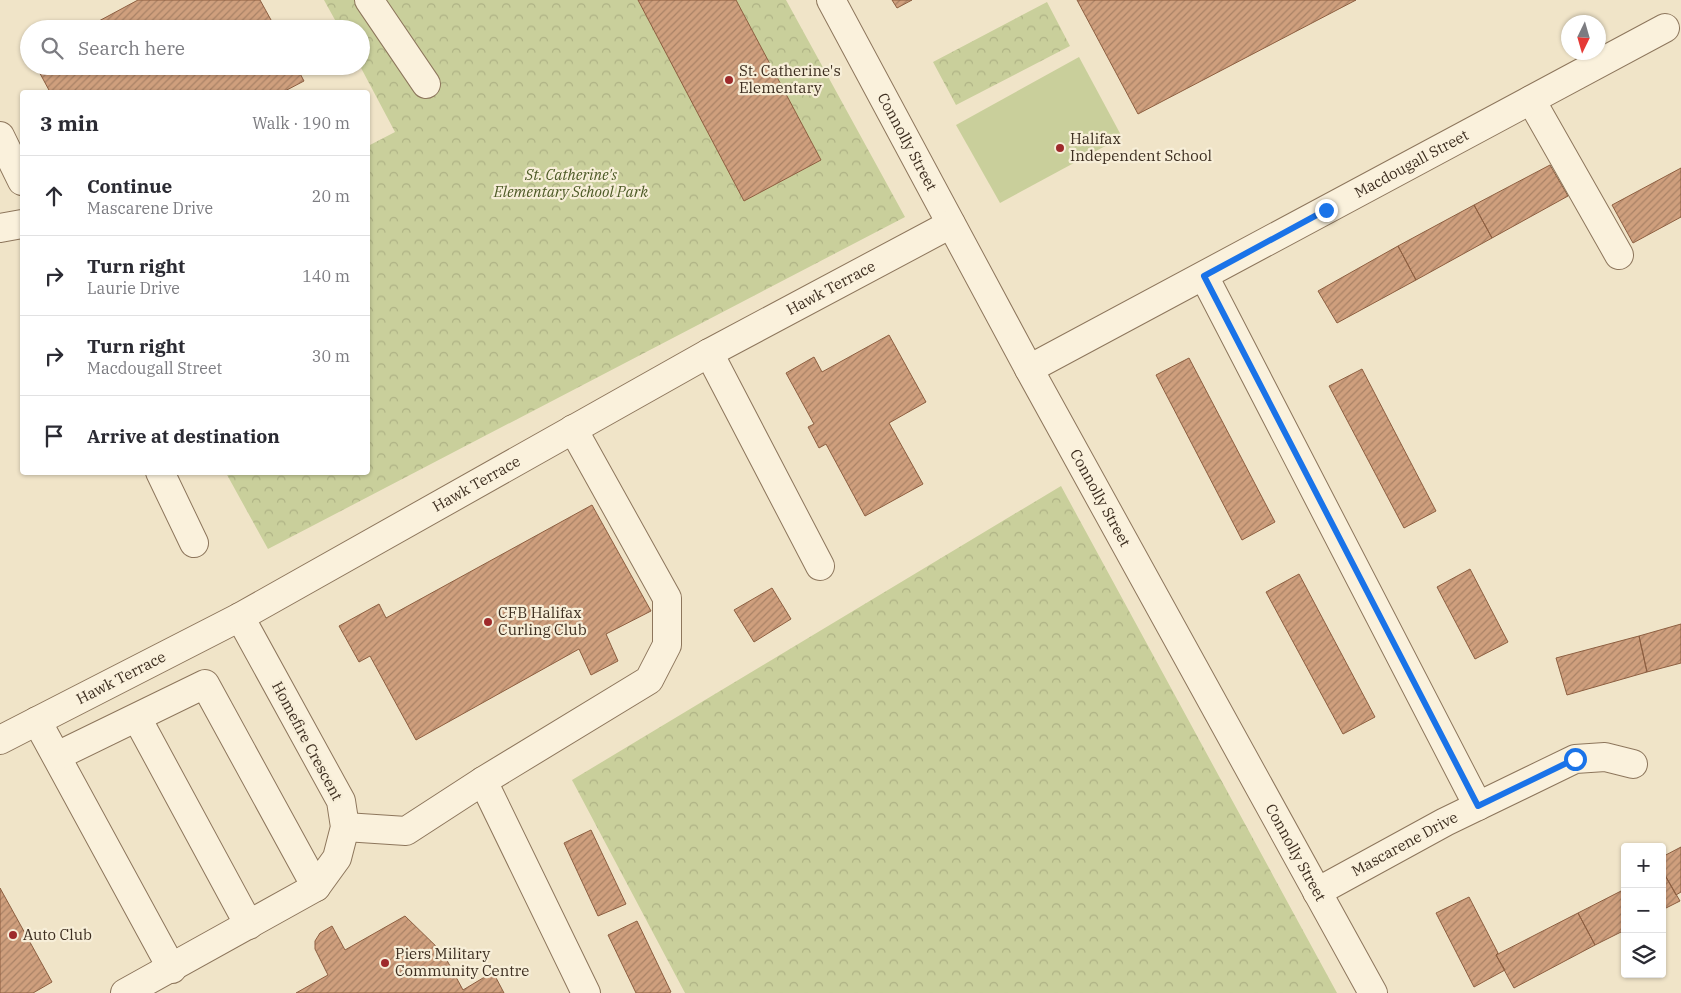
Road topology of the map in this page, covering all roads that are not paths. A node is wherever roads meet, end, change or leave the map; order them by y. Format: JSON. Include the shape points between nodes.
{"nodes":[{"id":1,"x":369,"y":0,"type":"edge"},
{"id":2,"x":831,"y":0,"type":"edge"},
{"id":3,"x":1665,"y":28,"type":"dead end"},
{"id":4,"x":426,"y":84,"type":"dead end"},
{"id":5,"x":1531,"y":100,"type":"junction"},
{"id":6,"x":0,"y":136,"type":"edge"},
{"id":7,"x":20,"y":177,"type":"edge"},
{"id":8,"x":20,"y":224,"type":"edge"},
{"id":9,"x":951,"y":224,"type":"junction"},
{"id":10,"x":0,"y":228,"type":"edge"},
{"id":11,"x":1619,"y":255,"type":"dead end"},
{"id":12,"x":1204,"y":276,"type":"junction"},
{"id":13,"x":709,"y":353,"type":"junction"},
{"id":14,"x":1029,"y":370,"type":"junction"},
{"id":15,"x":573,"y":429,"type":"junction"},
{"id":16,"x":161,"y":475,"type":"edge"},
{"id":17,"x":194,"y":543,"type":"dead end"},
{"id":18,"x":820,"y":566,"type":"dead end"},
{"id":19,"x":240,"y":617,"type":"junction"},
{"id":20,"x":137,"y":718,"type":"junction"},
{"id":21,"x":37,"y":720,"type":"junction"},
{"id":22,"x":0,"y":740,"type":"edge"},
{"id":23,"x":57,"y":756,"type":"junction"},
{"id":24,"x":1633,"y":764,"type":"dead end"},
{"id":25,"x":484,"y":781,"type":"junction"},
{"id":26,"x":1478,"y":806,"type":"junction"},
{"id":27,"x":345,"y":827,"type":"junction"},
{"id":28,"x":316,"y":887,"type":"junction"},
{"id":29,"x":1317,"y":892,"type":"junction"},
{"id":30,"x":249,"y":925,"type":"junction"},
{"id":31,"x":172,"y":968,"type":"junction"},
{"id":32,"x":126,"y":993,"type":"edge"},
{"id":33,"x":586,"y":993,"type":"edge"},
{"id":34,"x":1373,"y":993,"type":"edge"}],
"edges":[{"from":1,"to":4,"type":"street"},
{"from":2,"to":9,"type":"street","name":"Connolly Street"},
{"from":3,"to":5,"type":"street","name":"Macdougall Street"},
{"from":5,"to":11,"type":"street"},
{"from":5,"to":12,"type":"street","name":"Macdougall Street"},
{"from":6,"to":7,"type":"street"},
{"from":8,"to":10,"type":"street"},
{"from":9,"to":13,"type":"street","name":"Hawk Terrace"},
{"from":9,"to":14,"type":"street","name":"Connolly Street"},
{"from":12,"to":14,"type":"street","name":"Macdougall Street"},
{"from":12,"to":26,"type":"street"},
{"from":13,"to":15,"type":"street","name":"Hawk Terrace"},
{"from":13,"to":18,"type":"street"},
{"from":14,"to":29,"type":"street","name":"Connolly Street"},
{"from":15,"to":19,"type":"street","name":"Hawk Terrace"},
{"from":15,"to":25,"type":"street","via":[[667,598],[667,645],[649,680]]},
{"from":16,"to":17,"type":"street"},
{"from":19,"to":21,"type":"street","name":"Hawk Terrace"},
{"from":19,"to":27,"type":"street","name":"Homefire Crescent","via":[[341,801]]},
{"from":20,"to":23,"type":"street"},
{"from":20,"to":28,"type":"street","via":[[206,684]]},
{"from":20,"to":30,"type":"street"},
{"from":21,"to":22,"type":"street","name":"Hawk Terrace"},
{"from":21,"to":23,"type":"street"},
{"from":23,"to":31,"type":"street"},
{"from":24,"to":26,"type":"street","name":"Mascarene Drive","via":[[1605,757],[1575,759]]},
{"from":25,"to":27,"type":"street","via":[[406,831]]},
{"from":25,"to":33,"type":"street"},
{"from":26,"to":29,"type":"street","name":"Mascarene Drive"},
{"from":27,"to":28,"type":"street","name":"Homefire Crescent","via":[[337,858]]},
{"from":28,"to":30,"type":"street","name":"Homefire Crescent"},
{"from":29,"to":34,"type":"street","name":"Connolly Street"},
{"from":30,"to":31,"type":"street","name":"Homefire Crescent"},
{"from":31,"to":32,"type":"street","name":"Homefire Crescent"}]}
